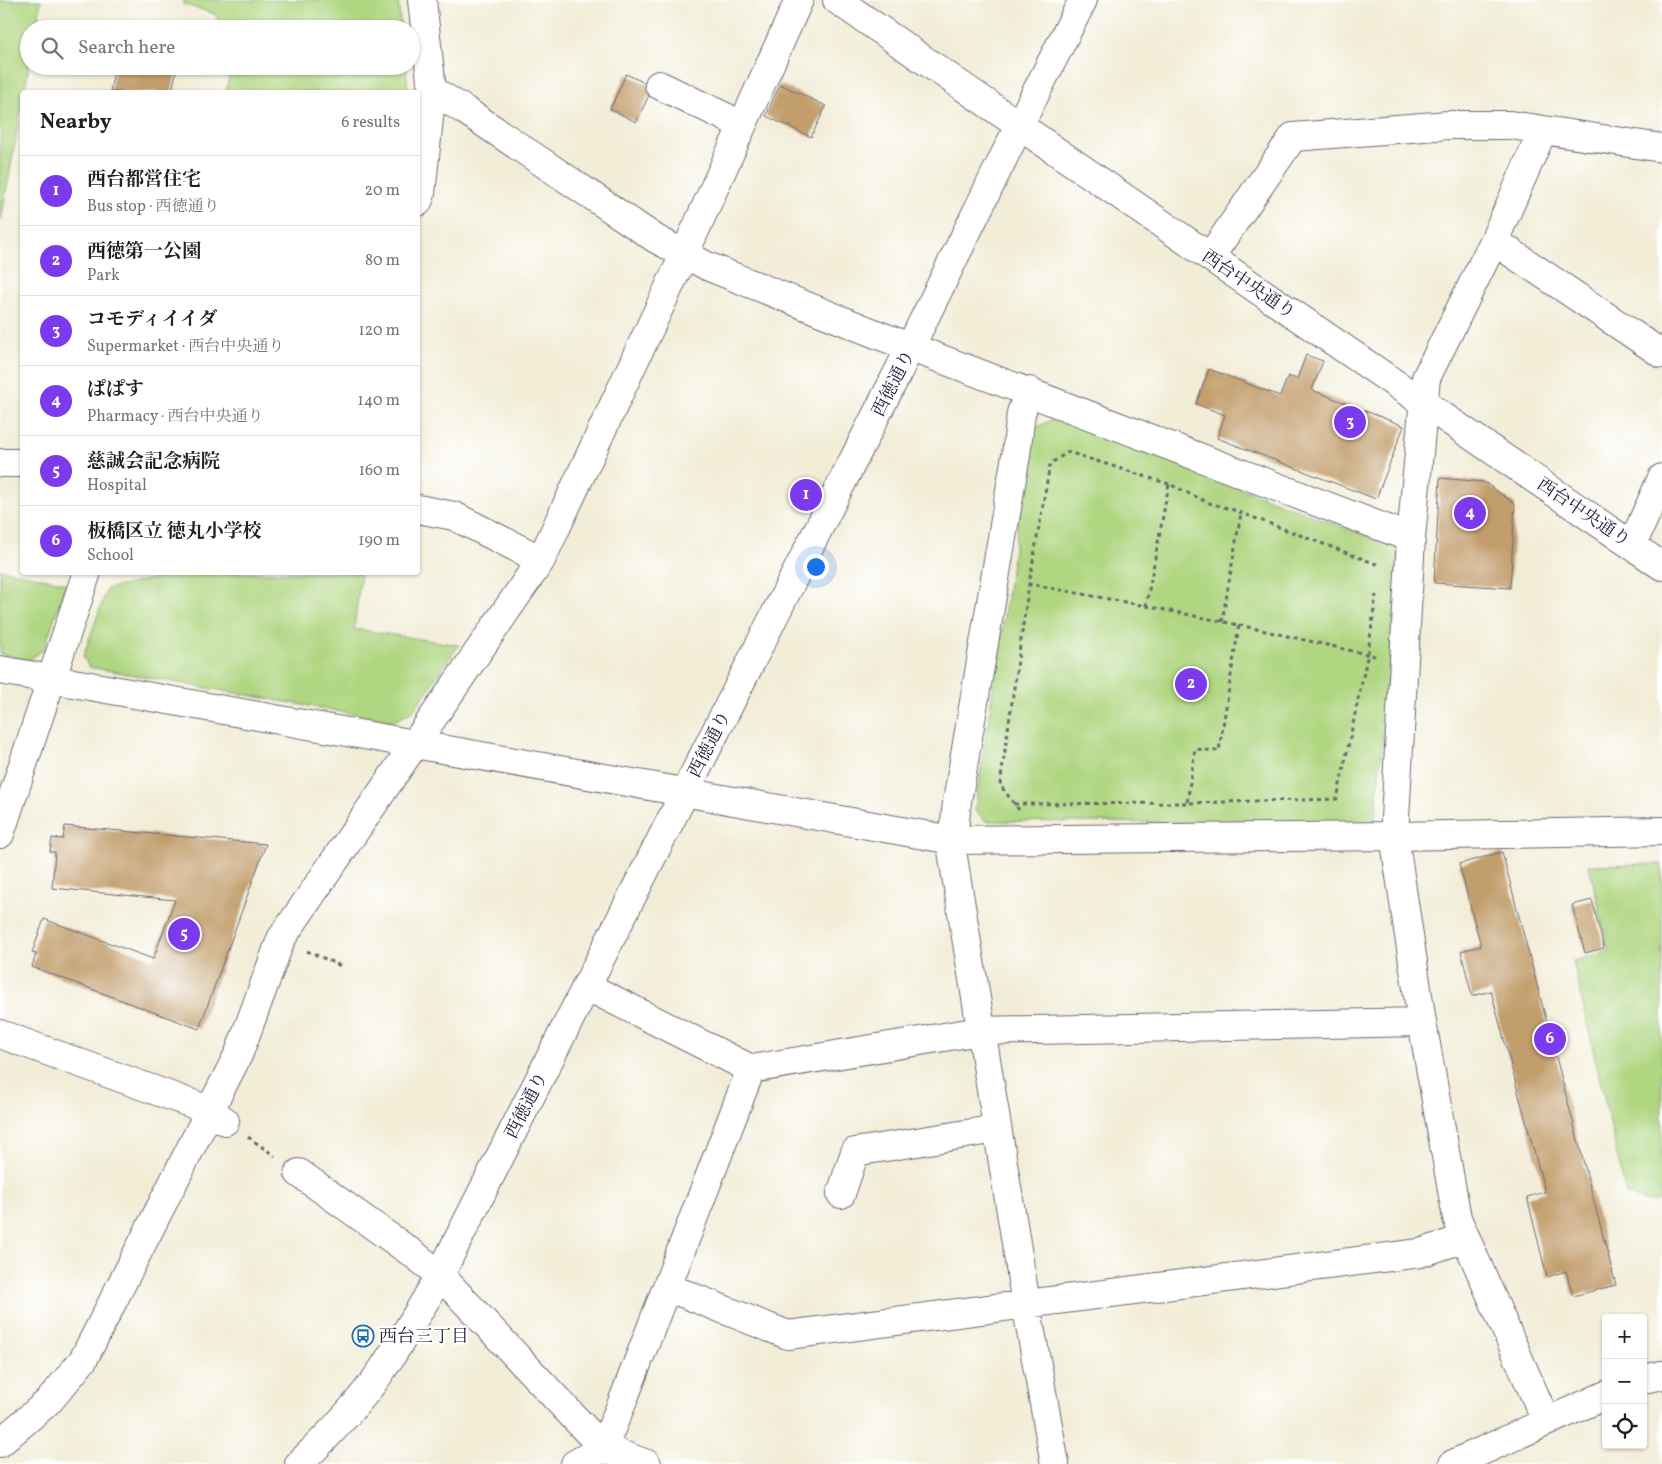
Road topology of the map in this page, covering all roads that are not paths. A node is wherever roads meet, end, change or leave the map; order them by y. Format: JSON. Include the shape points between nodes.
{"nodes":[{"id":1,"x":422,"y":0,"type":"edge"},
{"id":2,"x":799,"y":0,"type":"edge"},
{"id":3,"x":838,"y":0,"type":"edge"},
{"id":4,"x":1083,"y":0,"type":"edge"},
{"id":5,"x":659,"y":85,"type":"dead end"},
{"id":6,"x":432,"y":90,"type":"junction"},
{"id":7,"x":742,"y":125,"type":"junction"},
{"id":8,"x":1019,"y":126,"type":"junction"},
{"id":9,"x":1543,"y":130,"type":"junction"},
{"id":10,"x":422,"y":146,"type":"edge"},
{"id":11,"x":1662,"y":148,"type":"edge"},
{"id":12,"x":420,"y":194,"type":"edge"},
{"id":13,"x":1494,"y":241,"type":"junction"},
{"id":14,"x":684,"y":255,"type":"junction"},
{"id":15,"x":1210,"y":257,"type":"junction"},
{"id":16,"x":911,"y":347,"type":"junction"},
{"id":17,"x":1662,"y":354,"type":"edge"},
{"id":18,"x":1029,"y":391,"type":"junction"},
{"id":19,"x":1423,"y":402,"type":"junction"},
{"id":20,"x":0,"y":463,"type":"edge"},
{"id":21,"x":20,"y":463,"type":"edge"},
{"id":22,"x":1662,"y":478,"type":"edge"},
{"id":23,"x":420,"y":509,"type":"edge"},
{"id":24,"x":1411,"y":538,"type":"junction"},
{"id":25,"x":1632,"y":545,"type":"junction"},
{"id":26,"x":541,"y":560,"type":"junction"},
{"id":27,"x":1662,"y":566,"type":"edge"},
{"id":28,"x":86,"y":575,"type":"edge"},
{"id":29,"x":0,"y":670,"type":"edge"},
{"id":30,"x":52,"y":679,"type":"junction"},
{"id":31,"x":414,"y":745,"type":"junction"},
{"id":32,"x":684,"y":792,"type":"junction"},
{"id":33,"x":1662,"y":831,"type":"edge"},
{"id":34,"x":0,"y":834,"type":"edge"},
{"id":35,"x":1394,"y":836,"type":"junction"},
{"id":36,"x":952,"y":840,"type":"junction"},
{"id":37,"x":586,"y":986,"type":"junction"},
{"id":38,"x":1422,"y":1022,"type":"junction"},
{"id":39,"x":980,"y":1030,"type":"junction"},
{"id":40,"x":0,"y":1034,"type":"edge"},
{"id":41,"x":751,"y":1069,"type":"junction"},
{"id":42,"x":217,"y":1115,"type":"junction"},
{"id":43,"x":997,"y":1130,"type":"junction"},
{"id":44,"x":299,"y":1173,"type":"road end"},
{"id":45,"x":841,"y":1194,"type":"dead end"},
{"id":46,"x":1466,"y":1238,"type":"junction"},
{"id":47,"x":440,"y":1275,"type":"junction"},
{"id":48,"x":667,"y":1288,"type":"junction"},
{"id":49,"x":1026,"y":1304,"type":"junction"},
{"id":50,"x":1662,"y":1375,"type":"edge"},
{"id":51,"x":1647,"y":1378,"type":"edge"},
{"id":52,"x":1602,"y":1397,"type":"edge"},
{"id":53,"x":1546,"y":1421,"type":"junction"},
{"id":54,"x":0,"y":1443,"type":"edge"},
{"id":55,"x":603,"y":1448,"type":"junction"},
{"id":56,"x":1468,"y":1461,"type":"edge"},
{"id":57,"x":299,"y":1464,"type":"edge"},
{"id":58,"x":575,"y":1464,"type":"edge"},
{"id":59,"x":647,"y":1464,"type":"edge"},
{"id":60,"x":1055,"y":1464,"type":"edge"}],
"edges":[{"from":1,"to":6,"type":"street"},
{"from":2,"to":7,"type":"street"},
{"from":3,"to":8,"type":"street","name":"西台中央通り"},
{"from":4,"to":8,"type":"street","name":"西徳通り"},
{"from":5,"to":7,"type":"street"},
{"from":6,"to":10,"type":"street"},
{"from":6,"to":14,"type":"street"},
{"from":7,"to":14,"type":"street"},
{"from":8,"to":15,"type":"street","name":"西台中央通り"},
{"from":8,"to":16,"type":"street","name":"西徳通り"},
{"from":9,"to":11,"type":"street"},
{"from":9,"to":13,"type":"street"},
{"from":9,"to":15,"type":"street","via":[[1510,125],[1450,125],[1293,138]]},
{"from":10,"to":12,"type":"street"},
{"from":13,"to":17,"type":"street"},
{"from":13,"to":19,"type":"street","via":[[1426,378]]},
{"from":14,"to":16,"type":"street"},
{"from":14,"to":26,"type":"street"},
{"from":15,"to":19,"type":"street","name":"西台中央通り"},
{"from":16,"to":18,"type":"street"},
{"from":16,"to":32,"type":"street","name":"西徳通り"},
{"from":18,"to":24,"type":"street"},
{"from":18,"to":36,"type":"street","via":[[1021,413]]},
{"from":19,"to":24,"type":"street"},
{"from":19,"to":25,"type":"street","name":"西台中央通り"},
{"from":20,"to":21,"type":"street"},
{"from":22,"to":25,"type":"street"},
{"from":23,"to":26,"type":"street","via":[[454,516]]},
{"from":24,"to":35,"type":"street"},
{"from":25,"to":27,"type":"street","name":"西台中央通り"},
{"from":26,"to":31,"type":"street"},
{"from":28,"to":30,"type":"street"},
{"from":29,"to":30,"type":"street"},
{"from":30,"to":31,"type":"street"},
{"from":30,"to":34,"type":"street"},
{"from":31,"to":32,"type":"street"},
{"from":31,"to":42,"type":"street","via":[[281,939]]},
{"from":32,"to":36,"type":"street"},
{"from":32,"to":37,"type":"street","name":"西徳通り"},
{"from":33,"to":35,"type":"street"},
{"from":35,"to":36,"type":"street"},
{"from":35,"to":38,"type":"street"},
{"from":36,"to":39,"type":"street"},
{"from":37,"to":41,"type":"street"},
{"from":37,"to":47,"type":"street","name":"西徳通り"},
{"from":38,"to":39,"type":"street"},
{"from":38,"to":46,"type":"street","via":[[1457,1218]]},
{"from":39,"to":41,"type":"street"},
{"from":39,"to":43,"type":"street"},
{"from":40,"to":42,"type":"street"},
{"from":41,"to":48,"type":"street"},
{"from":42,"to":54,"type":"street","via":[[83,1360],[50,1400]]},
{"from":43,"to":45,"type":"street","via":[[856,1152]]},
{"from":43,"to":49,"type":"street"},
{"from":44,"to":47,"type":"street"},
{"from":46,"to":49,"type":"street","via":[[1420,1253]]},
{"from":46,"to":53,"type":"street"},
{"from":47,"to":55,"type":"street"},
{"from":47,"to":57,"type":"street","name":"西徳通り","via":[[379,1374]]},
{"from":48,"to":49,"type":"street","via":[[788,1335]]},
{"from":48,"to":55,"type":"street"},
{"from":49,"to":60,"type":"street"},
{"from":50,"to":51,"type":"street"},
{"from":52,"to":53,"type":"street"},
{"from":53,"to":56,"type":"street"},
{"from":55,"to":58,"type":"street"},
{"from":55,"to":59,"type":"street"}]}
